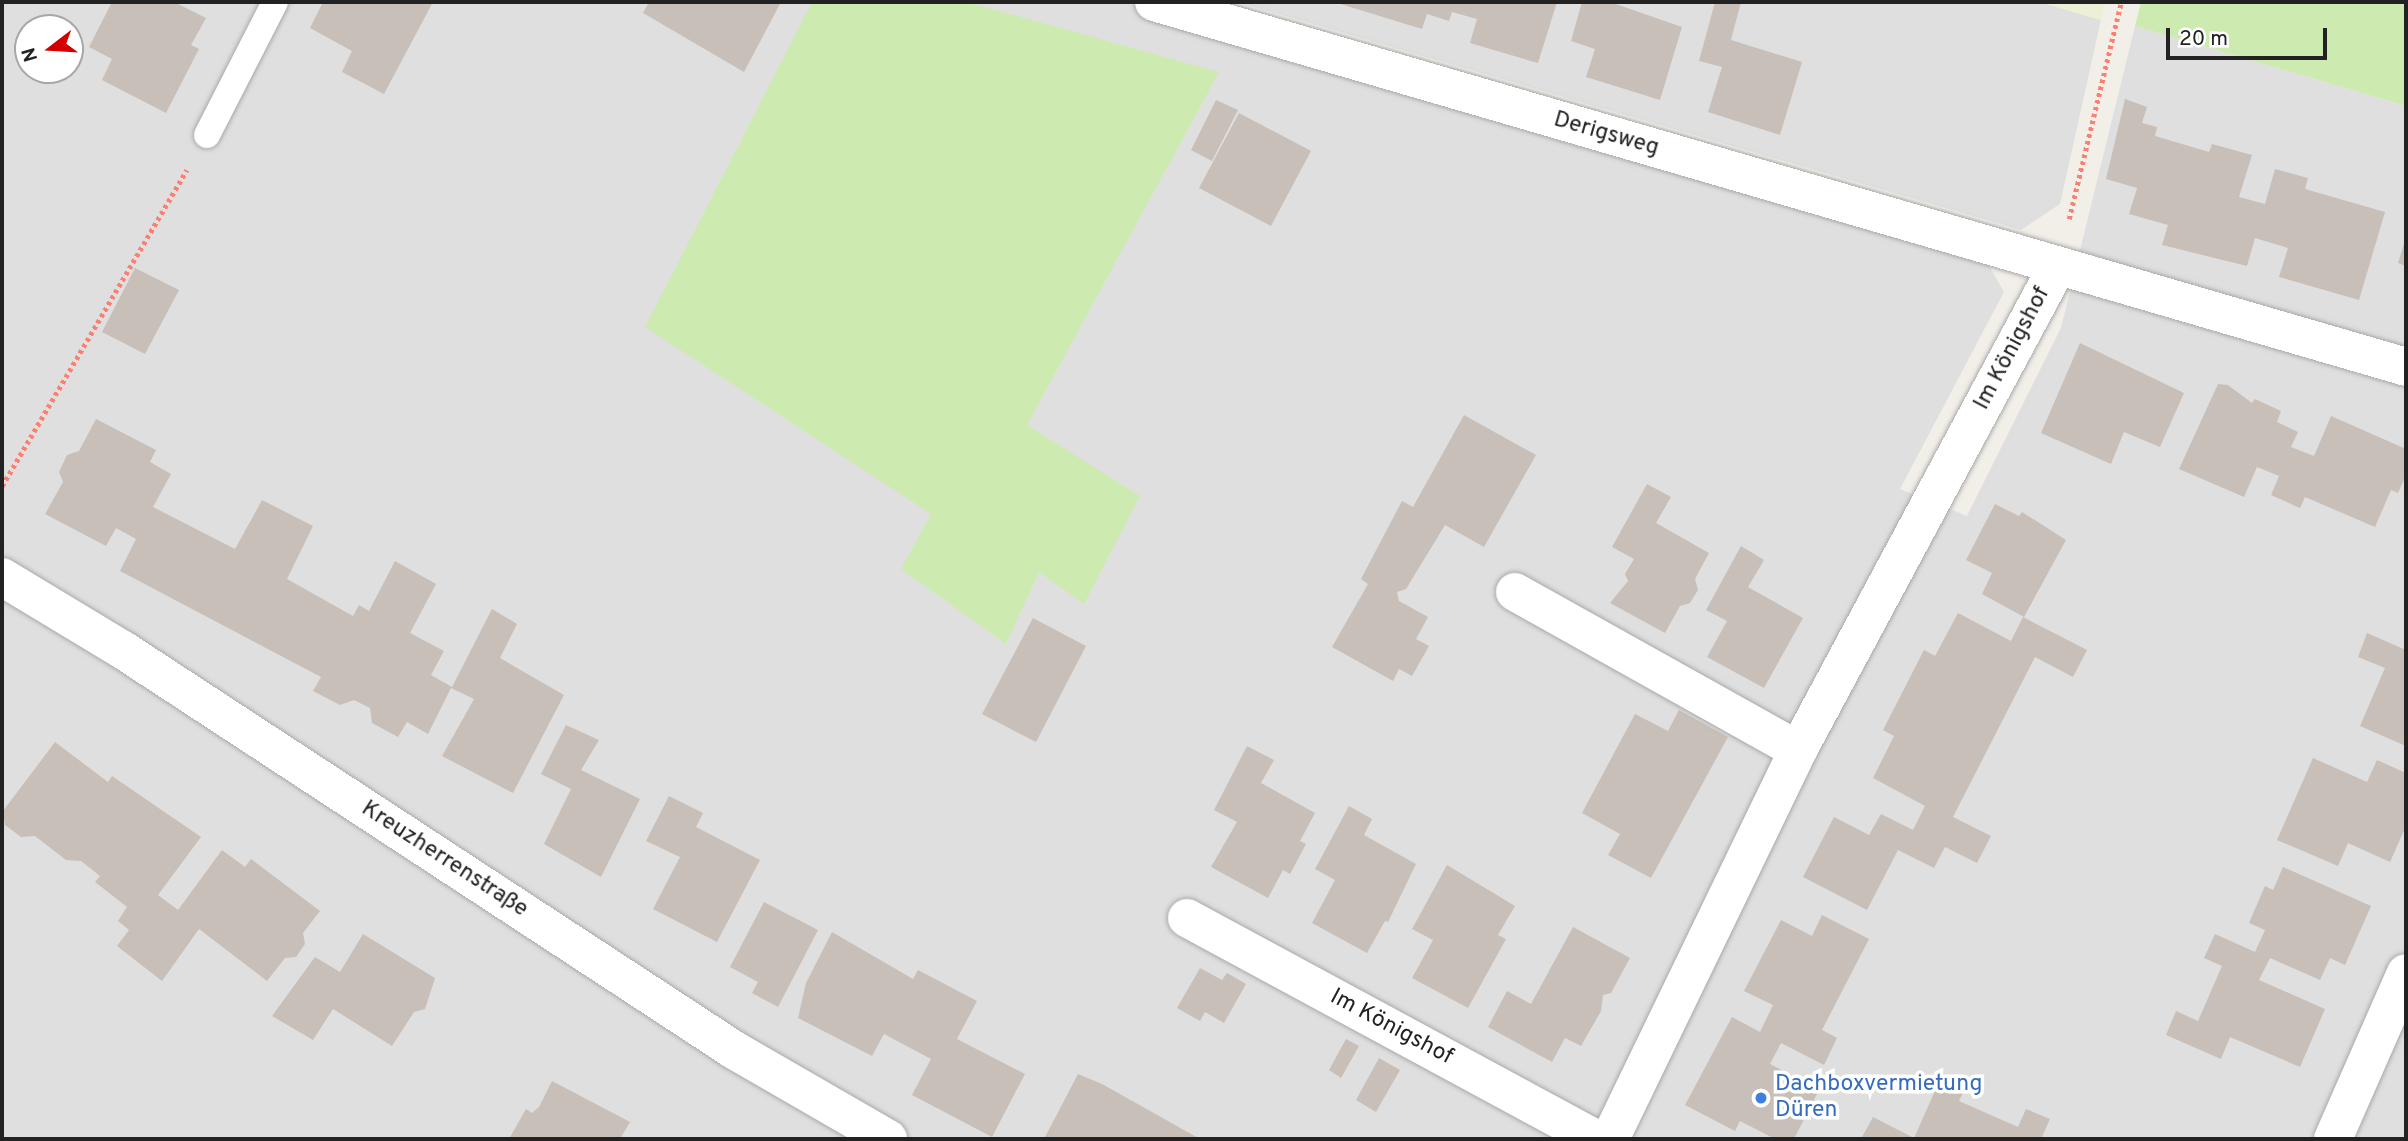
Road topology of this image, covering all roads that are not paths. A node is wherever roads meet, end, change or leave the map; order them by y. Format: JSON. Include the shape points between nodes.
{"nodes":[{"id":1,"x":275,"y":2,"type":"edge"},
{"id":2,"x":1154,"y":2,"type":"edge"},
{"id":3,"x":207,"y":135,"type":"road end"},
{"id":4,"x":2057,"y":267,"type":"junction"},
{"id":5,"x":2406,"y":368,"type":"edge"},
{"id":6,"x":2,"y":577,"type":"edge"},
{"id":7,"x":1515,"y":592,"type":"dead end"},
{"id":8,"x":1798,"y":750,"type":"junction"},
{"id":9,"x":1187,"y":918,"type":"dead end"},
{"id":10,"x":2406,"y":973,"type":"edge"},
{"id":11,"x":888,"y":1139,"type":"edge"},
{"id":12,"x":1595,"y":1139,"type":"edge"},
{"id":13,"x":1610,"y":1139,"type":"edge"},
{"id":14,"x":2333,"y":1139,"type":"edge"}],
"edges":[{"from":1,"to":3,"type":"lane"},
{"from":2,"to":4,"type":"street","name":"Derigsweg"},
{"from":4,"to":5,"type":"street","name":"Im Königshof"},
{"from":4,"to":8,"type":"street","name":"Im Königshof"},
{"from":6,"to":11,"type":"street","name":"Kreuzherrenstraße","via":[[123,650],[734,1050]]},
{"from":7,"to":8,"type":"street"},
{"from":8,"to":13,"type":"street","name":"Im Königshof"},
{"from":9,"to":12,"type":"street","name":"Im Königshof"},
{"from":10,"to":14,"type":"street"}]}
